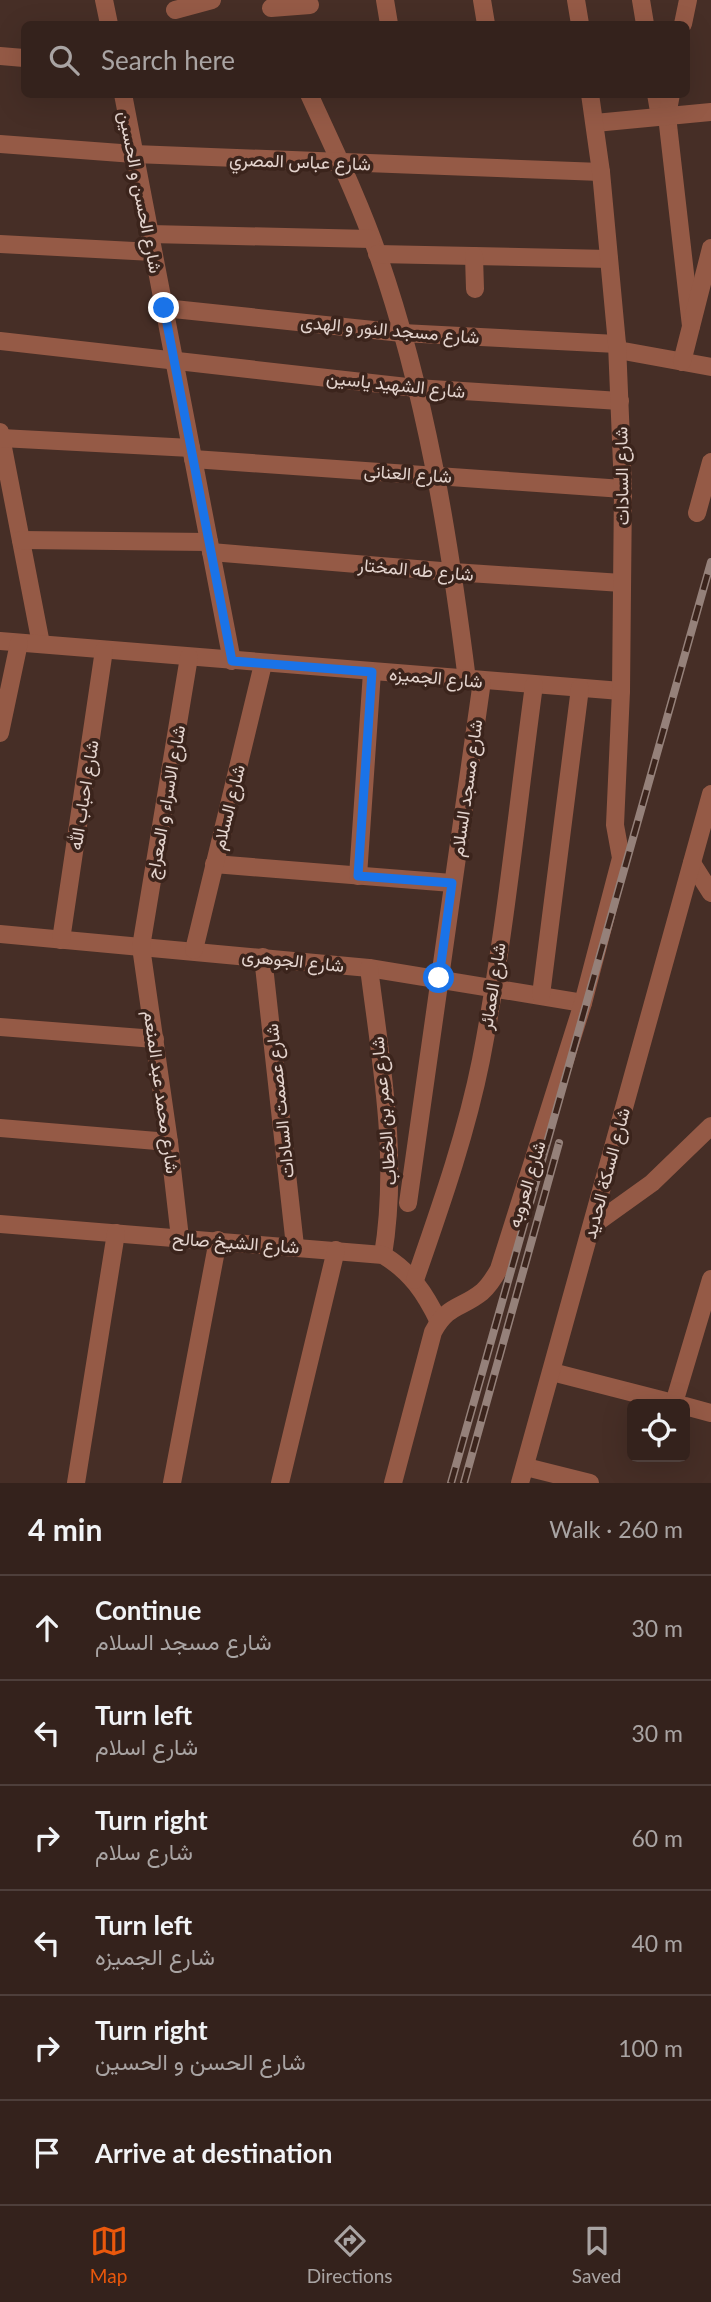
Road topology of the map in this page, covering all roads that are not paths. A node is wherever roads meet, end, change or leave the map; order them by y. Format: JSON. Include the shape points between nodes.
{"nodes":[{"id":1,"x":104,"y":0,"type":"edge"},
{"id":2,"x":212,"y":0,"type":"edge"},
{"id":3,"x":385,"y":0,"type":"edge"},
{"id":4,"x":482,"y":0,"type":"edge"},
{"id":5,"x":576,"y":0,"type":"edge"},
{"id":6,"x":641,"y":0,"type":"edge"},
{"id":7,"x":688,"y":0,"type":"edge"},
{"id":8,"x":310,"y":5,"type":"dead end"},
{"id":9,"x":175,"y":10,"type":"dead end"},
{"id":10,"x":273,"y":11,"type":"edge"},
{"id":11,"x":108,"y":21,"type":"edge"},
{"id":12,"x":388,"y":21,"type":"edge"},
{"id":13,"x":485,"y":21,"type":"edge"},
{"id":14,"x":580,"y":21,"type":"edge"},
{"id":15,"x":644,"y":21,"type":"edge"},
{"id":16,"x":684,"y":21,"type":"edge"},
{"id":17,"x":0,"y":56,"type":"edge"},
{"id":18,"x":21,"y":58,"type":"edge"},
{"id":19,"x":124,"y":98,"type":"edge"},
{"id":20,"x":311,"y":98,"type":"edge"},
{"id":21,"x":591,"y":98,"type":"edge"},
{"id":22,"x":657,"y":98,"type":"edge"},
{"id":23,"x":670,"y":98,"type":"edge"},
{"id":24,"x":711,"y":112,"type":"edge"},
{"id":25,"x":663,"y":116,"type":"junction"},
{"id":26,"x":595,"y":123,"type":"junction"},
{"id":27,"x":0,"y":144,"type":"edge"},
{"id":28,"x":134,"y":154,"type":"junction"},
{"id":29,"x":340,"y":162,"type":"junction"},
{"id":30,"x":601,"y":172,"type":"junction"},
{"id":31,"x":151,"y":243,"type":"junction"},
{"id":32,"x":0,"y":244,"type":"edge"},
{"id":33,"x":374,"y":246,"type":"junction"},
{"id":34,"x":711,"y":248,"type":"edge"},
{"id":35,"x":474,"y":256,"type":"junction"},
{"id":36,"x":609,"y":259,"type":"junction"},
{"id":37,"x":475,"y":289,"type":"dead end"},
{"id":38,"x":164,"y":308,"type":"junction"},
{"id":39,"x":691,"y":326,"type":"junction"},
{"id":40,"x":402,"y":333,"type":"junction"},
{"id":41,"x":0,"y":341,"type":"edge"},
{"id":42,"x":617,"y":347,"type":"junction"},
{"id":43,"x":174,"y":360,"type":"junction"},
{"id":44,"x":682,"y":362,"type":"junction"},
{"id":45,"x":711,"y":367,"type":"edge"},
{"id":46,"x":416,"y":387,"type":"junction"},
{"id":47,"x":620,"y":401,"type":"junction"},
{"id":48,"x":1,"y":435,"type":"edge"},
{"id":49,"x":192,"y":454,"type":"junction"},
{"id":50,"x":711,"y":462,"type":"edge"},
{"id":51,"x":437,"y":475,"type":"junction"},
{"id":52,"x":623,"y":489,"type":"junction"},
{"id":53,"x":697,"y":513,"type":"dead end"},
{"id":54,"x":21,"y":540,"type":"junction"},
{"id":55,"x":210,"y":547,"type":"junction"},
{"id":56,"x":453,"y":572,"type":"junction"},
{"id":57,"x":622,"y":583,"type":"junction"},
{"id":58,"x":0,"y":641,"type":"edge"},
{"id":59,"x":19,"y":643,"type":"junction"},
{"id":60,"x":41,"y":645,"type":"junction"},
{"id":61,"x":104,"y":650,"type":"junction"},
{"id":62,"x":189,"y":657,"type":"junction"},
{"id":63,"x":232,"y":661,"type":"junction"},
{"id":64,"x":263,"y":664,"type":"junction"},
{"id":65,"x":372,"y":672,"type":"junction"},
{"id":66,"x":474,"y":680,"type":"junction"},
{"id":67,"x":534,"y":685,"type":"junction"},
{"id":68,"x":580,"y":688,"type":"junction"},
{"id":69,"x":621,"y":691,"type":"junction"},
{"id":70,"x":0,"y":733,"type":"edge"},
{"id":71,"x":711,"y":794,"type":"edge"},
{"id":72,"x":621,"y":858,"type":"joint"},
{"id":73,"x":692,"y":863,"type":"junction"},
{"id":74,"x":214,"y":864,"type":"junction"},
{"id":75,"x":358,"y":876,"type":"junction"},
{"id":76,"x":452,"y":883,"type":"junction"},
{"id":77,"x":711,"y":893,"type":"edge"},
{"id":78,"x":0,"y":934,"type":"edge"},
{"id":79,"x":61,"y":940,"type":"junction"},
{"id":80,"x":141,"y":947,"type":"junction"},
{"id":81,"x":194,"y":950,"type":"junction"},
{"id":82,"x":263,"y":957,"type":"junction"},
{"id":83,"x":369,"y":968,"type":"junction"},
{"id":84,"x":439,"y":978,"type":"junction"},
{"id":85,"x":493,"y":987,"type":"junction"},
{"id":86,"x":541,"y":995,"type":"junction"},
{"id":87,"x":583,"y":1003,"type":"junction"},
{"id":88,"x":0,"y":1027,"type":"edge"},
{"id":89,"x":155,"y":1039,"type":"junction"},
{"id":90,"x":711,"y":1126,"type":"edge"},
{"id":91,"x":0,"y":1128,"type":"edge"},
{"id":92,"x":169,"y":1142,"type":"junction"},
{"id":93,"x":399,"y":1202,"type":"junction"},
{"id":94,"x":439,"y":1209,"type":"junction"},
{"id":95,"x":0,"y":1224,"type":"edge"},
{"id":96,"x":592,"y":1226,"type":"junction"},
{"id":97,"x":116,"y":1233,"type":"junction"},
{"id":98,"x":180,"y":1238,"type":"junction"},
{"id":99,"x":218,"y":1240,"type":"junction"},
{"id":100,"x":295,"y":1246,"type":"junction"},
{"id":101,"x":336,"y":1250,"type":"junction"},
{"id":102,"x":383,"y":1255,"type":"junction"},
{"id":103,"x":711,"y":1279,"type":"edge"},
{"id":104,"x":415,"y":1280,"type":"junction"},
{"id":105,"x":439,"y":1322,"type":"junction"},
{"id":106,"x":552,"y":1373,"type":"junction"},
{"id":107,"x":655,"y":1399,"type":"edge"},
{"id":108,"x":681,"y":1399,"type":"edge"},
{"id":109,"x":690,"y":1408,"type":"edge"},
{"id":110,"x":711,"y":1413,"type":"edge"},
{"id":111,"x":523,"y":1475,"type":"edge"},
{"id":112,"x":76,"y":1483,"type":"edge"},
{"id":113,"x":172,"y":1483,"type":"edge"},
{"id":114,"x":280,"y":1483,"type":"edge"},
{"id":115,"x":393,"y":1483,"type":"edge"},
{"id":116,"x":590,"y":1483,"type":"edge"}],
"edges":[{"from":1,"to":11,"type":"street"},
{"from":2,"to":9,"type":"street"},
{"from":3,"to":12,"type":"street"},
{"from":4,"to":13,"type":"street"},
{"from":5,"to":14,"type":"street"},
{"from":6,"to":15,"type":"street"},
{"from":7,"to":16,"type":"street"},
{"from":8,"to":10,"type":"street"},
{"from":17,"to":18,"type":"street"},
{"from":19,"to":28,"type":"street","name":"شارع الحسن و الحسين"},
{"from":20,"to":29,"type":"street","name":"شارع مسجد السلام"},
{"from":21,"to":26,"type":"street","name":"شارع السادات"},
{"from":22,"to":25,"type":"street"},
{"from":23,"to":25,"type":"street"},
{"from":24,"to":25,"type":"street"},
{"from":25,"to":26,"type":"street"},
{"from":25,"to":39,"type":"street"},
{"from":26,"to":30,"type":"street","name":"شارع السادات"},
{"from":27,"to":28,"type":"street","name":"شارع عباس المصري"},
{"from":28,"to":29,"type":"street","name":"شارع عباس المصري"},
{"from":28,"to":31,"type":"street","name":"شارع الحسن و الحسين"},
{"from":29,"to":30,"type":"street","name":"شارع عباس المصري"},
{"from":29,"to":33,"type":"street","name":"شارع مسجد السلام"},
{"from":30,"to":36,"type":"street","name":"شارع السادات"},
{"from":31,"to":32,"type":"street"},
{"from":31,"to":33,"type":"street"},
{"from":31,"to":38,"type":"street","name":"شارع الحسن و الحسين"},
{"from":33,"to":35,"type":"street"},
{"from":33,"to":40,"type":"street","name":"شارع مسجد السلام"},
{"from":34,"to":39,"type":"street"},
{"from":35,"to":36,"type":"street"},
{"from":35,"to":37,"type":"street"},
{"from":36,"to":42,"type":"street","name":"شارع السادات"},
{"from":38,"to":40,"type":"street","name":"شارع مسجد النور و الهدى"},
{"from":38,"to":43,"type":"street","name":"شارع الحسن و الحسين"},
{"from":39,"to":44,"type":"street"},
{"from":40,"to":42,"type":"street","name":"شارع مسجد النور و الهدى"},
{"from":40,"to":46,"type":"street","name":"شارع مسجد السلام"},
{"from":41,"to":43,"type":"street","name":"شارع الشهيد ياسين"},
{"from":42,"to":44,"type":"street","name":"شارع مسجد النور و الهدى"},
{"from":42,"to":47,"type":"street","name":"شارع السادات"},
{"from":43,"to":46,"type":"street","name":"شارع الشهيد ياسين"},
{"from":43,"to":49,"type":"street","name":"شارع الحسن و الحسين"},
{"from":44,"to":45,"type":"street","name":"شارع مسجد النور و الهدى"},
{"from":46,"to":47,"type":"street","name":"شارع الشهيد ياسين"},
{"from":46,"to":51,"type":"street","name":"شارع مسجد السلام"},
{"from":47,"to":52,"type":"street","name":"شارع السادات"},
{"from":48,"to":49,"type":"street","name":"شارع العنانى"},
{"from":48,"to":54,"type":"street"},
{"from":49,"to":51,"type":"street","name":"شارع العنانى"},
{"from":49,"to":55,"type":"street","name":"شارع الحسن و الحسين"},
{"from":50,"to":53,"type":"street"},
{"from":51,"to":52,"type":"street","name":"شارع العنانى"},
{"from":51,"to":56,"type":"street","name":"شارع مسجد السلام"},
{"from":52,"to":57,"type":"street","name":"شارع السادات"},
{"from":54,"to":55,"type":"street","name":"شارع طه المختار"},
{"from":54,"to":60,"type":"street"},
{"from":55,"to":56,"type":"street","name":"شارع طه المختار"},
{"from":55,"to":63,"type":"street","name":"شارع الحسن و الحسين"},
{"from":56,"to":57,"type":"street","name":"شارع طه المختار"},
{"from":56,"to":66,"type":"street","name":"شارع مسجد السلام"},
{"from":57,"to":69,"type":"street","name":"شارع السادات"},
{"from":58,"to":59,"type":"street","name":"شارع الجميزه"},
{"from":59,"to":60,"type":"street","name":"شارع الجميزه"},
{"from":59,"to":70,"type":"street"},
{"from":60,"to":61,"type":"street","name":"شارع الجميزه"},
{"from":61,"to":62,"type":"street","name":"شارع الجميزه"},
{"from":61,"to":79,"type":"street","name":"شارع احباب الله"},
{"from":62,"to":63,"type":"street","name":"شارع الجميزه"},
{"from":62,"to":80,"type":"street","name":"شارع الاسراء و المعراج"},
{"from":63,"to":64,"type":"street","name":"شارع الجميزه"},
{"from":64,"to":65,"type":"street","name":"شارع الجميزه"},
{"from":64,"to":74,"type":"street","name":"شارع السلام"},
{"from":65,"to":66,"type":"street","name":"شارع الجميزه"},
{"from":65,"to":75,"type":"street"},
{"from":66,"to":67,"type":"street","name":"شارع الجميزه"},
{"from":66,"to":76,"type":"street","name":"شارع مسجد السلام"},
{"from":67,"to":68,"type":"street","name":"شارع الجميزه"},
{"from":67,"to":85,"type":"street","name":"شارع العمائر"},
{"from":68,"to":69,"type":"street","name":"شارع الجميزه"},
{"from":68,"to":86,"type":"street"},
{"from":69,"to":72,"type":"street","name":"شارع السادات","via":[[615,825]]},
{"from":71,"to":73,"type":"street","name":"شارع السكة الحديد"},
{"from":72,"to":87,"type":"street","name":"شارع العروبه"},
{"from":73,"to":77,"type":"street"},
{"from":73,"to":96,"type":"street","name":"شارع السكة الحديد"},
{"from":74,"to":75,"type":"street"},
{"from":74,"to":81,"type":"street","name":"شارع السلام"},
{"from":75,"to":76,"type":"street"},
{"from":76,"to":84,"type":"street","name":"شارع مسجد السلام"},
{"from":78,"to":79,"type":"street","name":"شارع الجوهرى"},
{"from":79,"to":80,"type":"street","name":"شارع الجوهرى"},
{"from":80,"to":81,"type":"street","name":"شارع الجوهرى"},
{"from":80,"to":89,"type":"street","name":"شارع محمد عبد المنعم"},
{"from":81,"to":82,"type":"street","name":"شارع الجوهرى"},
{"from":82,"to":83,"type":"street","name":"شارع الجوهرى"},
{"from":82,"to":100,"type":"street","name":"شارع عصمت السادات"},
{"from":83,"to":84,"type":"street","name":"شارع الجوهرى"},
{"from":83,"to":93,"type":"street","name":"شارع عمر بن الخطاب"},
{"from":84,"to":85,"type":"street","name":"شارع الجوهرى"},
{"from":84,"to":93,"type":"street","name":"شارع مسجد السلام"},
{"from":85,"to":86,"type":"street","name":"شارع الجوهرى"},
{"from":85,"to":94,"type":"street","name":"شارع العمائر","via":[[481,1062]]},
{"from":86,"to":87,"type":"street","name":"شارع الجوهرى"},
{"from":87,"to":105,"type":"street","name":"شارع العروبه","via":[[499,1269],[482,1292],[457,1305]]},
{"from":88,"to":89,"type":"street"},
{"from":89,"to":92,"type":"street","name":"شارع محمد عبد المنعم"},
{"from":90,"to":96,"type":"street","via":[[652,1183]]},
{"from":91,"to":92,"type":"street"},
{"from":92,"to":98,"type":"street","name":"شارع محمد عبد المنعم"},
{"from":93,"to":94,"type":"street"},
{"from":93,"to":102,"type":"street","name":"شارع عمر بن الخطاب"},
{"from":94,"to":104,"type":"street","name":"شارع العمائر"},
{"from":95,"to":97,"type":"street","name":"شارع الشيخ صالح"},
{"from":96,"to":106,"type":"street","name":"شارع السكة الحديد"},
{"from":97,"to":98,"type":"street","name":"شارع الشيخ صالح"},
{"from":97,"to":112,"type":"street"},
{"from":98,"to":99,"type":"street","name":"شارع الشيخ صالح"},
{"from":99,"to":100,"type":"street","name":"شارع الشيخ صالح"},
{"from":99,"to":113,"type":"street"},
{"from":100,"to":101,"type":"street","name":"شارع الشيخ صالح"},
{"from":101,"to":102,"type":"street","name":"شارع الشيخ صالح"},
{"from":101,"to":114,"type":"street"},
{"from":102,"to":104,"type":"street"},
{"from":103,"to":108,"type":"street"},
{"from":104,"to":105,"type":"street"},
{"from":105,"to":115,"type":"street"},
{"from":106,"to":107,"type":"street"},
{"from":106,"to":111,"type":"street","name":"شارع السكة الحديد"},
{"from":109,"to":110,"type":"street"},
{"from":111,"to":116,"type":"street"}]}
